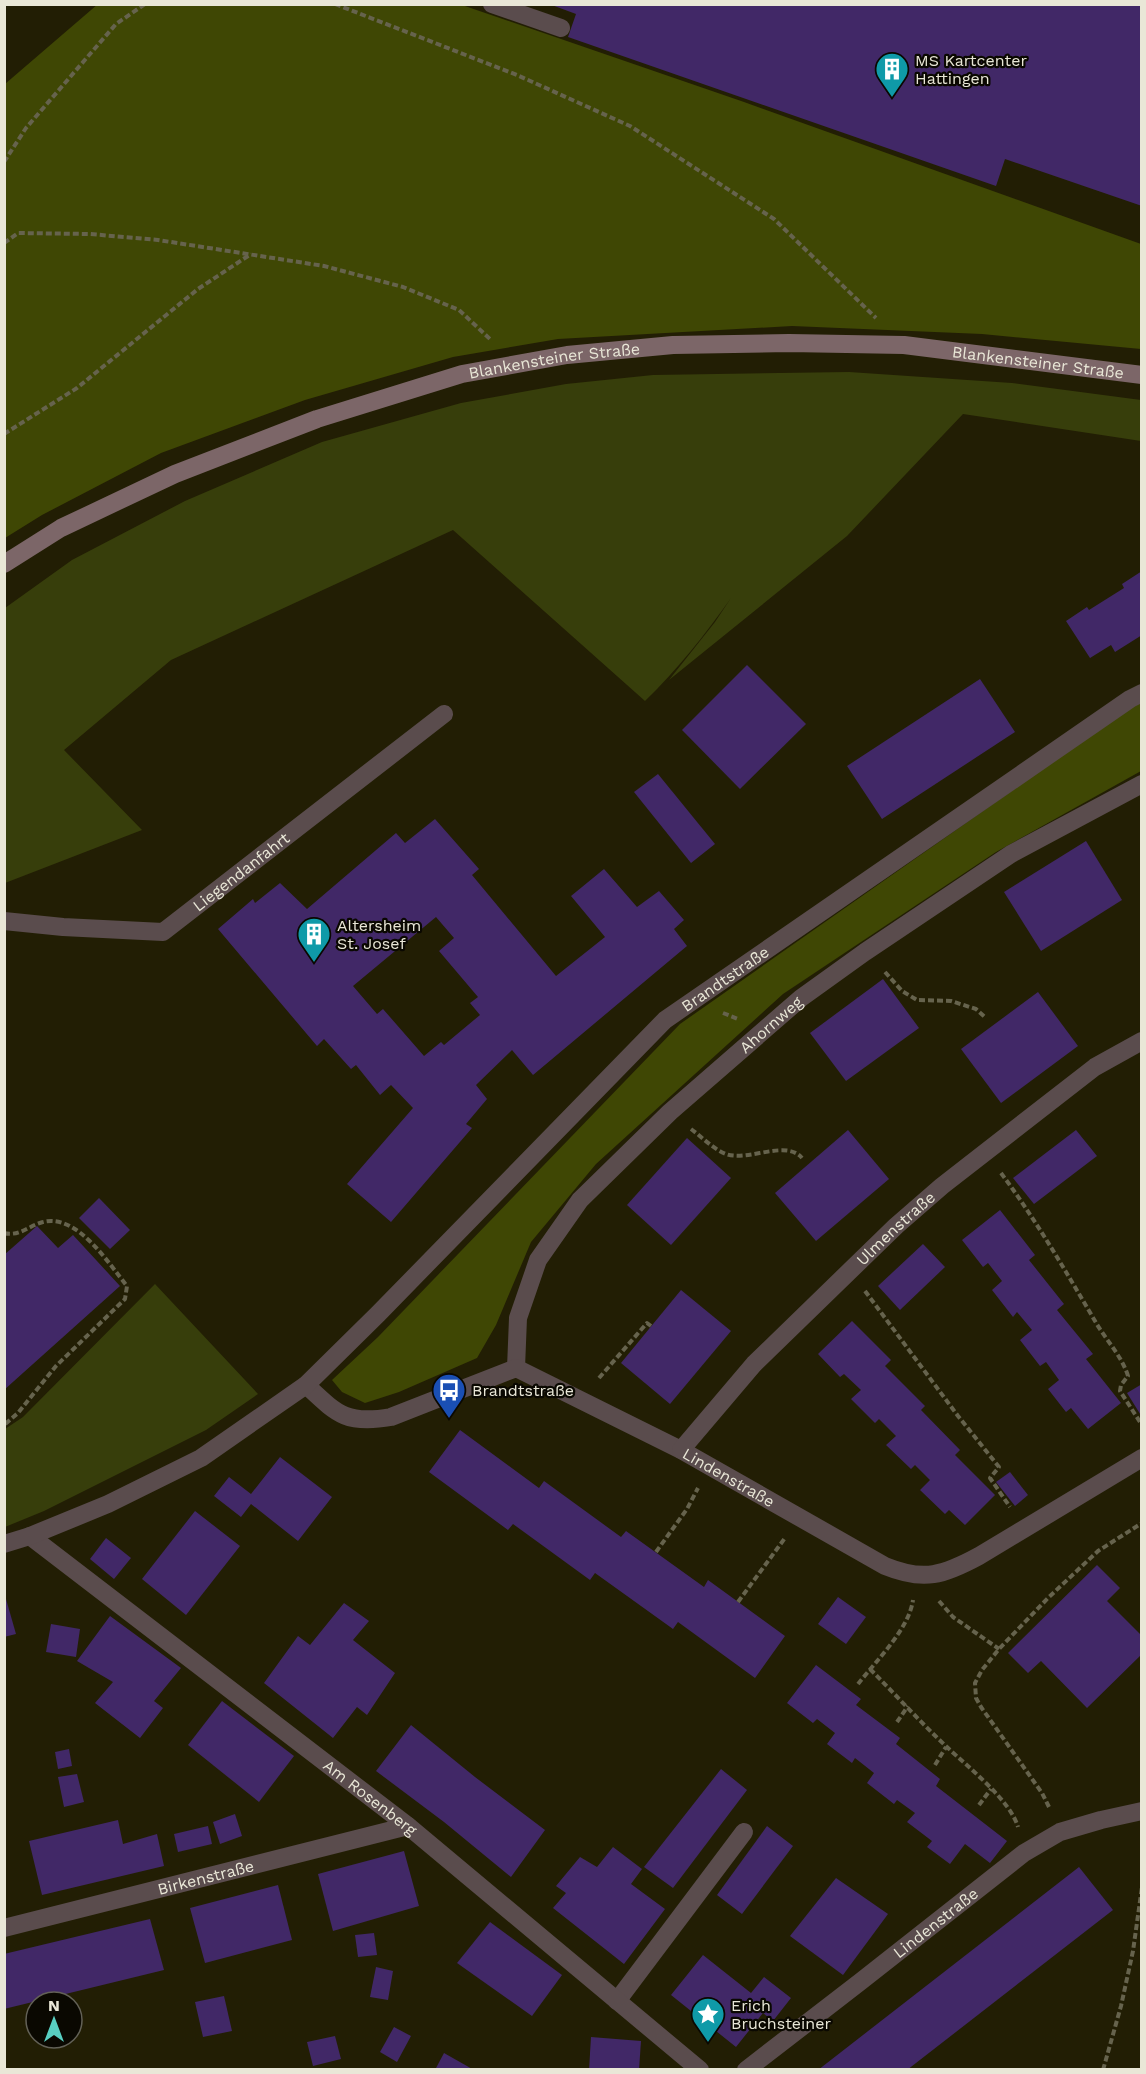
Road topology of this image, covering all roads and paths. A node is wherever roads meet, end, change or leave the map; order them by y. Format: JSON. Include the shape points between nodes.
{"nodes":[{"id":1,"x":145,"y":4,"type":"edge"},
{"id":2,"x":335,"y":4,"type":"edge"},
{"id":3,"x":492,"y":4,"type":"edge"},
{"id":4,"x":561,"y":28,"type":"dead end"},
{"id":5,"x":4,"y":162,"type":"edge"},
{"id":6,"x":4,"y":243,"type":"edge"},
{"id":7,"x":251,"y":253,"type":"junction"},
{"id":8,"x":904,"y":345,"type":"junction"},
{"id":9,"x":517,"y":365,"type":"junction"},
{"id":10,"x":1142,"y":375,"type":"edge"},
{"id":11,"x":4,"y":434,"type":"edge"},
{"id":12,"x":4,"y":564,"type":"edge"},
{"id":13,"x":1142,"y":693,"type":"edge"},
{"id":14,"x":444,"y":714,"type":"dead end"},
{"id":15,"x":1142,"y":784,"type":"edge"},
{"id":16,"x":4,"y":921,"type":"edge"},
{"id":17,"x":865,"y":952,"type":"junction"},
{"id":18,"x":691,"y":1001,"type":"junction"},
{"id":19,"x":985,"y":1017,"type":"dead end"},
{"id":20,"x":765,"y":1028,"type":"junction"},
{"id":21,"x":1142,"y":1041,"type":"edge"},
{"id":22,"x":670,"y":1112,"type":"junction"},
{"id":23,"x":986,"y":1152,"type":"junction"},
{"id":24,"x":802,"y":1158,"type":"dead end"},
{"id":25,"x":4,"y":1233,"type":"edge"},
{"id":26,"x":850,"y":1272,"type":"junction"},
{"id":27,"x":651,"y":1326,"type":"dead end"},
{"id":28,"x":516,"y":1368,"type":"junction"},
{"id":29,"x":306,"y":1385,"type":"junction"},
{"id":30,"x":585,"y":1402,"type":"junction"},
{"id":31,"x":4,"y":1425,"type":"edge"},
{"id":32,"x":1142,"y":1425,"type":"edge"},
{"id":33,"x":681,"y":1450,"type":"junction"},
{"id":34,"x":1142,"y":1458,"type":"edge"},
{"id":35,"x":710,"y":1467,"type":"junction"},
{"id":36,"x":799,"y":1517,"type":"junction"},
{"id":37,"x":1142,"y":1523,"type":"edge"},
{"id":38,"x":1025,"y":1528,"type":"junction"},
{"id":39,"x":30,"y":1536,"type":"junction"},
{"id":40,"x":4,"y":1544,"type":"edge"},
{"id":41,"x":656,"y":1552,"type":"dead end"},
{"id":42,"x":911,"y":1575,"type":"junction"},
{"id":43,"x":930,"y":1575,"type":"junction"},
{"id":44,"x":738,"y":1602,"type":"dead end"},
{"id":45,"x":999,"y":1649,"type":"junction"},
{"id":46,"x":870,"y":1669,"type":"junction"},
{"id":47,"x":858,"y":1684,"type":"dead end"},
{"id":48,"x":908,"y":1706,"type":"junction"},
{"id":49,"x":897,"y":1722,"type":"dead end"},
{"id":50,"x":946,"y":1747,"type":"junction"},
{"id":51,"x":935,"y":1765,"type":"dead end"},
{"id":52,"x":991,"y":1789,"type":"junction"},
{"id":53,"x":979,"y":1805,"type":"dead end"},
{"id":54,"x":1142,"y":1811,"type":"edge"},
{"id":55,"x":408,"y":1826,"type":"junction"},
{"id":56,"x":744,"y":1832,"type":"dead end"},
{"id":57,"x":1060,"y":1832,"type":"junction"},
{"id":58,"x":1024,"y":1853,"type":"junction"},
{"id":59,"x":1142,"y":1887,"type":"edge"},
{"id":60,"x":4,"y":1928,"type":"edge"},
{"id":61,"x":617,"y":2001,"type":"junction"},
{"id":62,"x":700,"y":2070,"type":"edge"},
{"id":63,"x":746,"y":2070,"type":"edge"},
{"id":64,"x":1103,"y":2070,"type":"edge"}],
"edges":[{"from":1,"to":5,"type":"path","via":[[116,24],[26,128]]},
{"from":2,"to":8,"type":"path","via":[[517,75],[630,126],[774,219]]},
{"from":3,"to":4,"type":"street"},
{"from":6,"to":7,"type":"path","via":[[18,233],[90,234]]},
{"from":7,"to":9,"type":"path","via":[[324,266],[403,287],[459,310]]},
{"from":7,"to":11,"type":"path","via":[[198,289],[78,388]]},
{"from":8,"to":9,"type":"main road","name":"Blankensteiner Straße","via":[[673,345],[567,355]]},
{"from":8,"to":10,"type":"main road","name":"Blankensteiner Straße"},
{"from":9,"to":12,"type":"main road","name":"Blankensteiner Straße","via":[[462,374],[317,419],[175,474],[61,528]]},
{"from":13,"to":18,"type":"street","name":"Brandtstraße"},
{"from":14,"to":16,"type":"street","name":"Liegendanfahrt","via":[[163,933]]},
{"from":15,"to":17,"type":"street","name":"Ahornweg","via":[[1011,854]]},
{"from":17,"to":19,"type":"path","via":[[902,991],[917,1000],[951,1001],[976,1009]]},
{"from":17,"to":20,"type":"street","name":"Ahornweg"},
{"from":18,"to":20,"type":"path"},
{"from":18,"to":29,"type":"street","name":"Brandtstraße","via":[[665,1020]]},
{"from":20,"to":22,"type":"street","name":"Ahornweg"},
{"from":21,"to":23,"type":"street","name":"Ulmenstraße","via":[[1095,1067]]},
{"from":22,"to":24,"type":"path","via":[[727,1154],[783,1149]]},
{"from":22,"to":28,"type":"street","name":"Ahornweg","via":[[580,1200],[538,1260],[518,1318]]},
{"from":23,"to":26,"type":"street","name":"Ulmenstraße","via":[[896,1226]]},
{"from":23,"to":32,"type":"path","via":[[1033,1217],[1122,1363],[1128,1376],[1120,1391]]},
{"from":25,"to":31,"type":"path","via":[[14,1234],[45,1221],[66,1223],[91,1240],[127,1286],[124,1299],[56,1366]]},
{"from":26,"to":33,"type":"street","name":"Ulmenstraße","via":[[754,1364]]},
{"from":26,"to":38,"type":"path","via":[[999,1467],[990,1478]]},
{"from":27,"to":30,"type":"path","via":[[647,1323],[594,1383]]},
{"from":28,"to":29,"type":"street","via":[[378,1419],[355,1419],[335,1412]]},
{"from":28,"to":30,"type":"street","name":"Lindenstraße"},
{"from":29,"to":39,"type":"street","name":"Brandtstraße","via":[[201,1458],[108,1504]]},
{"from":30,"to":33,"type":"street","name":"Lindenstraße"},
{"from":33,"to":35,"type":"street","name":"Lindenstraße"},
{"from":34,"to":38,"type":"street","name":"Lindenstraße"},
{"from":35,"to":36,"type":"street","name":"Lindenstraße"},
{"from":35,"to":41,"type":"path","via":[[687,1509]]},
{"from":36,"to":42,"type":"street","name":"Lindenstraße","via":[[885,1566]]},
{"from":36,"to":44,"type":"path"},
{"from":37,"to":45,"type":"path","via":[[1098,1551]]},
{"from":38,"to":43,"type":"street","name":"Lindenstraße","via":[[954,1569]]},
{"from":39,"to":40,"type":"street","name":"Brandtstraße"},
{"from":39,"to":55,"type":"street","name":"Am Rosenberg"},
{"from":42,"to":43,"type":"street","name":"Lindenstraße"},
{"from":42,"to":46,"type":"path","via":[[911,1609]]},
{"from":43,"to":45,"type":"path","via":[[944,1609]]},
{"from":45,"to":57,"type":"path","via":[[978,1676],[976,1698],[1042,1793]]},
{"from":46,"to":47,"type":"path"},
{"from":46,"to":48,"type":"path"},
{"from":48,"to":49,"type":"path"},
{"from":48,"to":50,"type":"path"},
{"from":50,"to":51,"type":"path"},
{"from":50,"to":52,"type":"path"},
{"from":52,"to":53,"type":"path"},
{"from":52,"to":58,"type":"path","via":[[1016,1821]]},
{"from":54,"to":57,"type":"street","name":"Lindenstraße"},
{"from":55,"to":60,"type":"street","name":"Birkenstraße"},
{"from":55,"to":61,"type":"street","name":"Am Rosenberg"},
{"from":56,"to":61,"type":"street"},
{"from":57,"to":58,"type":"street","name":"Lindenstraße"},
{"from":58,"to":63,"type":"street","name":"Lindenstraße"},
{"from":59,"to":64,"type":"path","via":[[1133,1951]]},
{"from":61,"to":62,"type":"street","name":"Am Rosenberg"}]}
